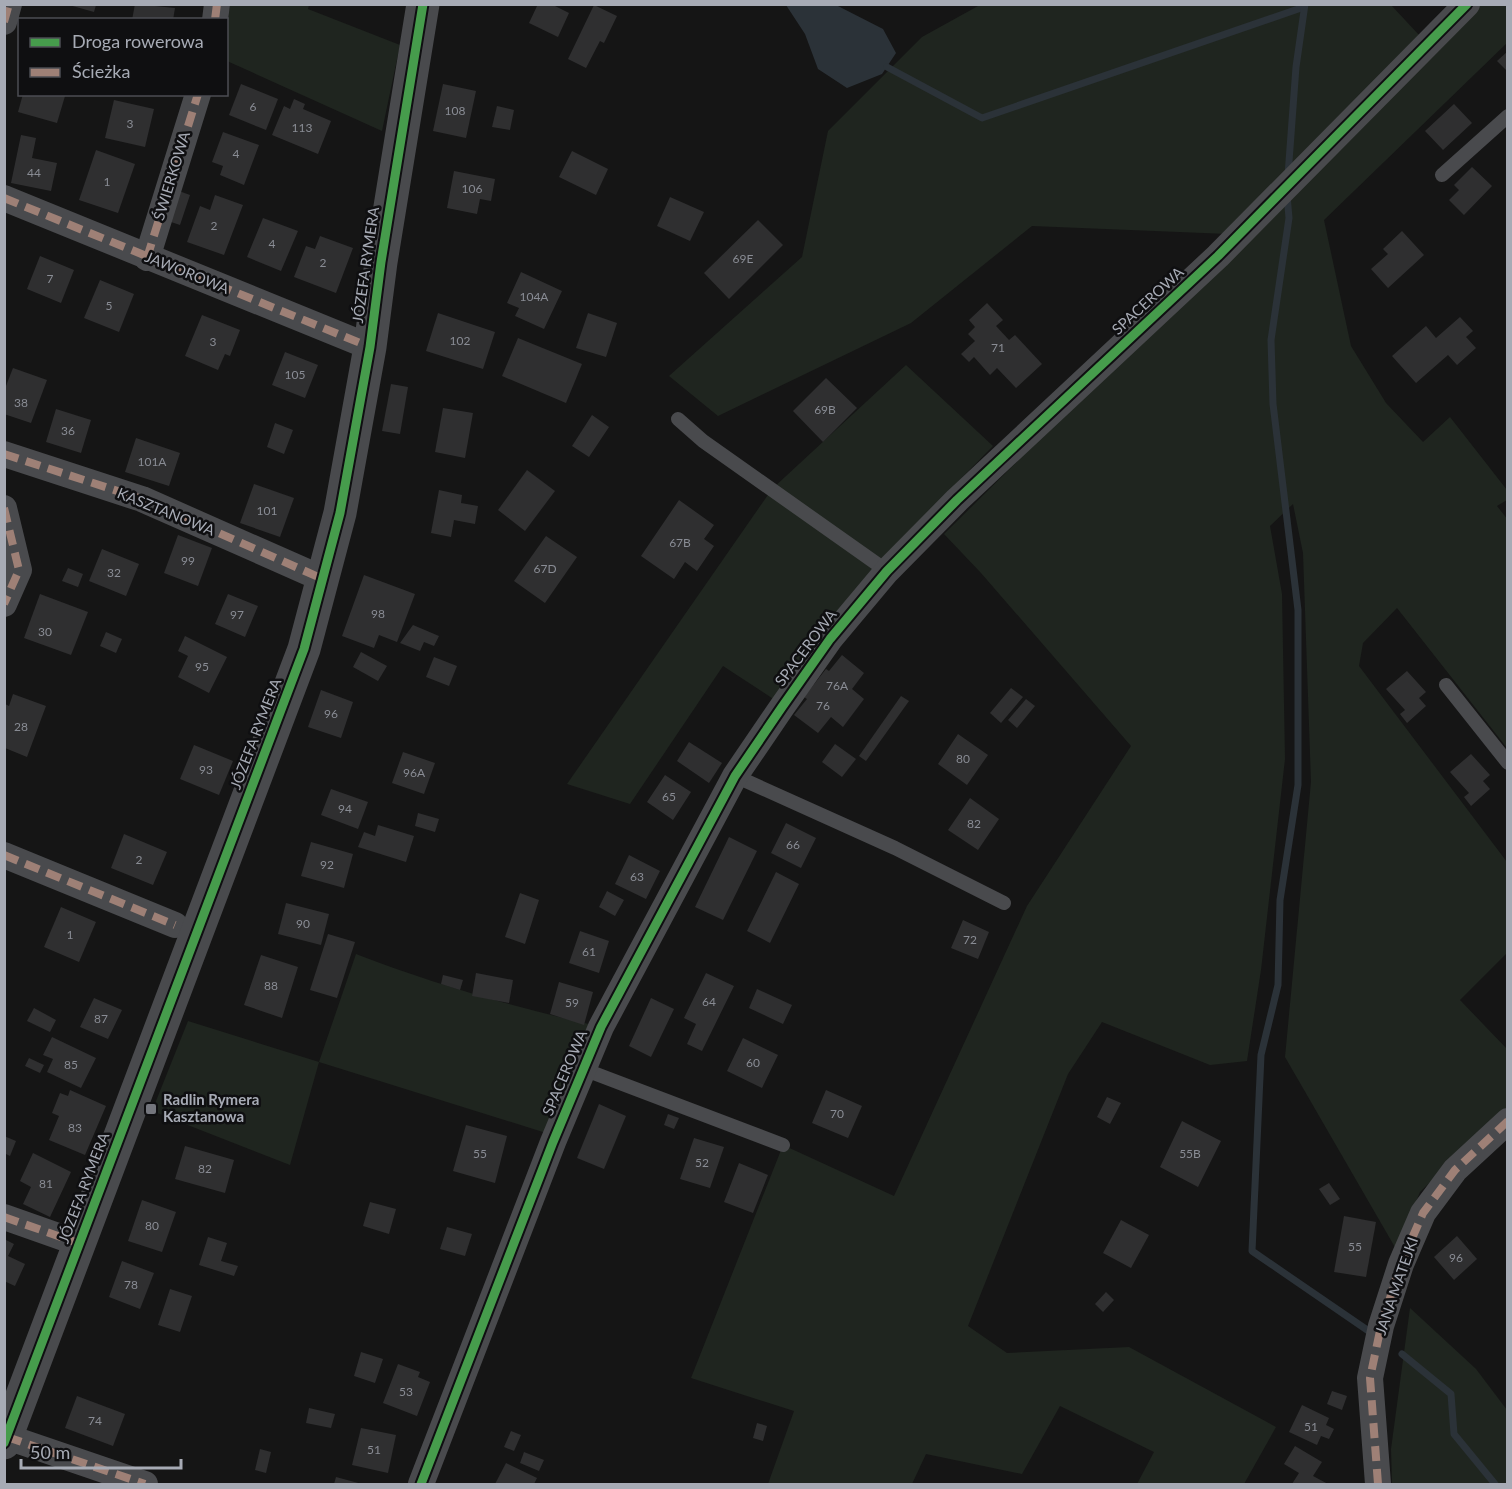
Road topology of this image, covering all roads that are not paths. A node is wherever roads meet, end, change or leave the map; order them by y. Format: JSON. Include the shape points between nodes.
{"nodes":[{"id":1,"x":9,"y":4,"type":"edge"},
{"id":2,"x":423,"y":4,"type":"edge"},
{"id":3,"x":1467,"y":4,"type":"edge"},
{"id":4,"x":4,"y":22,"type":"edge"},
{"id":5,"x":197,"y":96,"type":"edge"},
{"id":6,"x":1508,"y":116,"type":"edge"},
{"id":7,"x":1442,"y":175,"type":"dead end"},
{"id":8,"x":4,"y":198,"type":"edge"},
{"id":9,"x":147,"y":258,"type":"junction"},
{"id":10,"x":370,"y":347,"type":"junction"},
{"id":11,"x":678,"y":419,"type":"dead end"},
{"id":12,"x":4,"y":454,"type":"edge"},
{"id":13,"x":4,"y":508,"type":"edge"},
{"id":14,"x":887,"y":571,"type":"junction"},
{"id":15,"x":323,"y":579,"type":"junction"},
{"id":16,"x":4,"y":604,"type":"edge"},
{"id":17,"x":1446,"y":685,"type":"dead end"},
{"id":18,"x":1508,"y":763,"type":"edge"},
{"id":19,"x":735,"y":776,"type":"junction"},
{"id":20,"x":4,"y":855,"type":"edge"},
{"id":21,"x":1004,"y":903,"type":"dead end"},
{"id":22,"x":175,"y":926,"type":"dead end"},
{"id":23,"x":583,"y":1069,"type":"junction"},
{"id":24,"x":1508,"y":1121,"type":"edge"},
{"id":25,"x":783,"y":1145,"type":"dead end"},
{"id":26,"x":4,"y":1217,"type":"edge"},
{"id":27,"x":78,"y":1243,"type":"junction"},
{"id":28,"x":6,"y":1440,"type":"edge"},
{"id":29,"x":145,"y":1485,"type":"edge"},
{"id":30,"x":421,"y":1485,"type":"edge"},
{"id":31,"x":1378,"y":1485,"type":"edge"}],
"edges":[{"from":1,"to":4,"type":"street"},
{"from":2,"to":10,"type":"street","name":"JÓZEFA RYMERA"},
{"from":3,"to":14,"type":"street","name":"SPACEROWA","via":[[1218,256],[957,500]]},
{"from":5,"to":9,"type":"street","name":"ŚWIERKOWA"},
{"from":6,"to":7,"type":"lane"},
{"from":8,"to":9,"type":"street","name":"JAWOROWA"},
{"from":9,"to":10,"type":"street","name":"JAWOROWA"},
{"from":10,"to":15,"type":"street","name":"JÓZEFA RYMERA","via":[[340,513]]},
{"from":11,"to":14,"type":"lane","via":[[703,441]]},
{"from":12,"to":15,"type":"street","name":"KASZTANOWA","via":[[142,500]]},
{"from":13,"to":16,"type":"street","via":[[19,570]]},
{"from":14,"to":19,"type":"street","name":"SPACEROWA","via":[[830,639]]},
{"from":15,"to":27,"type":"street","name":"JÓZEFA RYMERA","via":[[304,649]]},
{"from":17,"to":18,"type":"lane"},
{"from":19,"to":21,"type":"lane","via":[[895,848]]},
{"from":19,"to":23,"type":"street","name":"SPACEROWA","via":[[601,1027]]},
{"from":20,"to":22,"type":"street"},
{"from":23,"to":25,"type":"lane"},
{"from":23,"to":30,"type":"street","name":"SPACEROWA"},
{"from":24,"to":31,"type":"street","name":"JANA MATEJKI","via":[[1455,1170],[1423,1213],[1401,1264],[1381,1326],[1370,1378]]},
{"from":26,"to":27,"type":"street"},
{"from":27,"to":28,"type":"street","name":"JÓZEFA RYMERA"},
{"from":28,"to":29,"type":"street"}]}
